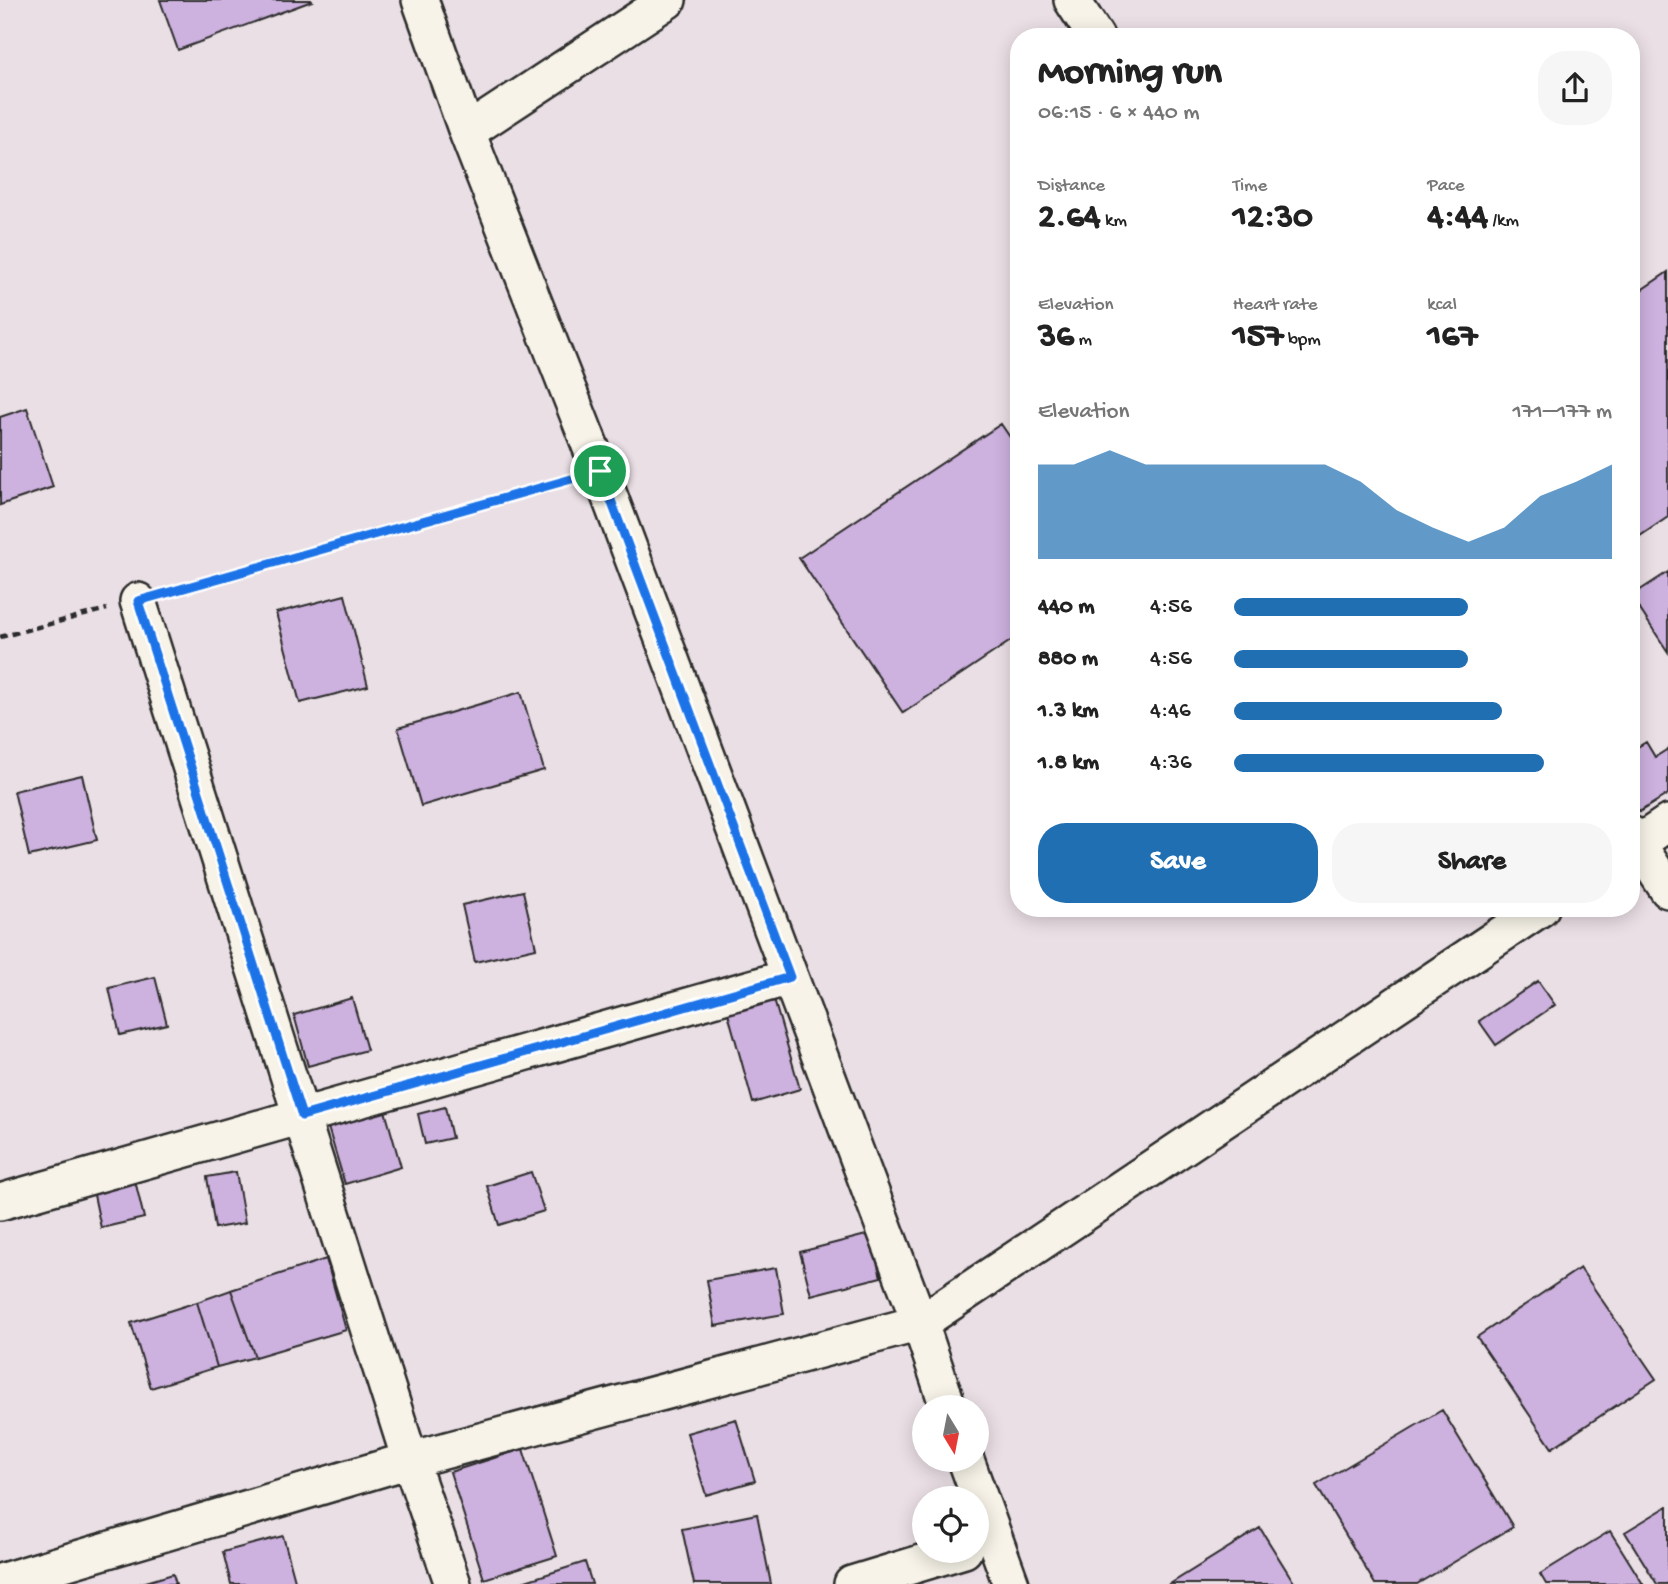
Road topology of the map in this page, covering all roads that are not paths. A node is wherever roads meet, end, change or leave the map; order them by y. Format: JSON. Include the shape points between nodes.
{"nodes":[{"id":1,"x":419,"y":0,"type":"edge"},
{"id":2,"x":668,"y":0,"type":"edge"},
{"id":3,"x":1072,"y":0,"type":"edge"},
{"id":4,"x":1090,"y":28,"type":"edge"},
{"id":5,"x":467,"y":132,"type":"junction"},
{"id":6,"x":138,"y":601,"type":"road end"},
{"id":7,"x":1668,"y":823,"type":"edge"},
{"id":8,"x":1640,"y":838,"type":"edge"},
{"id":9,"x":1640,"y":852,"type":"edge"},
{"id":10,"x":1668,"y":890,"type":"edge"},
{"id":11,"x":1528,"y":917,"type":"edge"},
{"id":12,"x":790,"y":977,"type":"junction"},
{"id":13,"x":302,"y":1116,"type":"junction"},
{"id":14,"x":0,"y":1202,"type":"edge"},
{"id":15,"x":920,"y":1323,"type":"junction"},
{"id":16,"x":944,"y":1395,"type":"edge"},
{"id":17,"x":410,"y":1461,"type":"junction"},
{"id":18,"x":989,"y":1559,"type":"edge"},
{"id":19,"x":922,"y":1563,"type":"edge"},
{"id":20,"x":0,"y":1582,"type":"edge"},
{"id":21,"x":453,"y":1584,"type":"edge"},
{"id":22,"x":852,"y":1584,"type":"edge"},
{"id":23,"x":1011,"y":1584,"type":"edge"}],
"edges":[{"from":1,"to":5,"type":"street"},
{"from":2,"to":5,"type":"street"},
{"from":3,"to":4,"type":"street"},
{"from":5,"to":12,"type":"street"},
{"from":6,"to":13,"type":"street"},
{"from":7,"to":8,"type":"street"},
{"from":9,"to":10,"type":"street"},
{"from":11,"to":15,"type":"street"},
{"from":12,"to":13,"type":"street"},
{"from":12,"to":15,"type":"street"},
{"from":13,"to":14,"type":"street"},
{"from":13,"to":17,"type":"street"},
{"from":15,"to":16,"type":"street"},
{"from":15,"to":17,"type":"street"},
{"from":17,"to":20,"type":"street"},
{"from":17,"to":21,"type":"street"},
{"from":18,"to":23,"type":"street"},
{"from":19,"to":22,"type":"street"}]}
